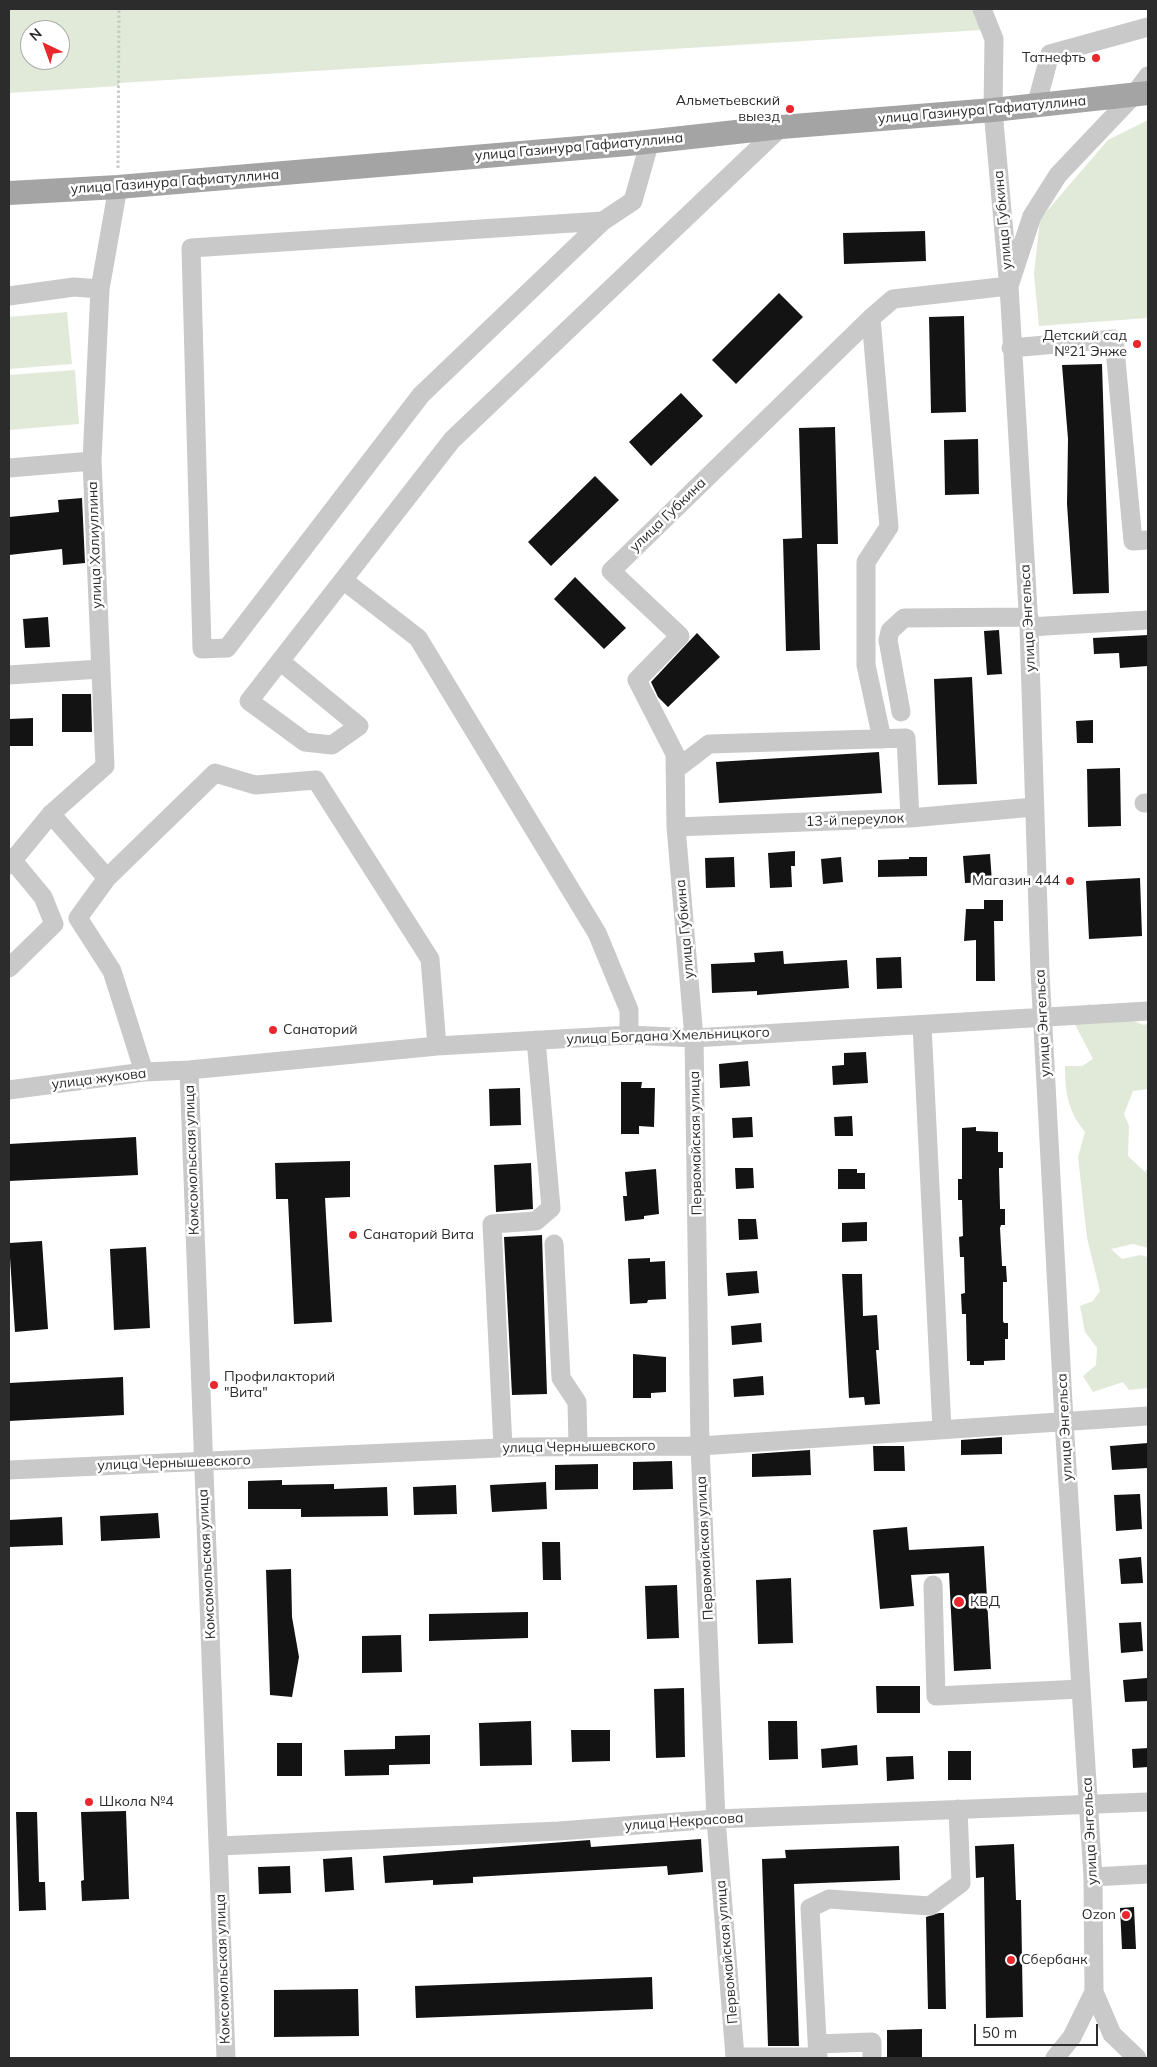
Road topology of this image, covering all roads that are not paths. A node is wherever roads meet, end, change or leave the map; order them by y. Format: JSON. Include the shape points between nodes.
{"nodes":[{"id":1,"x":982,"y":9,"type":"edge"},
{"id":2,"x":1148,"y":28,"type":"edge"},
{"id":3,"x":1144,"y":88,"type":"edge"},
{"id":4,"x":1036,"y":106,"type":"junction"},
{"id":5,"x":993,"y":110,"type":"junction"},
{"id":6,"x":781,"y":127,"type":"junction"},
{"id":7,"x":650,"y":142,"type":"junction"},
{"id":8,"x":118,"y":187,"type":"junction"},
{"id":9,"x":9,"y":193,"type":"edge"},
{"id":10,"x":603,"y":221,"type":"junction"},
{"id":11,"x":1009,"y":286,"type":"junction"},
{"id":12,"x":100,"y":289,"type":"junction"},
{"id":13,"x":9,"y":296,"type":"edge"},
{"id":14,"x":871,"y":318,"type":"junction"},
{"id":15,"x":1012,"y":348,"type":"junction"},
{"id":16,"x":92,"y":461,"type":"junction"},
{"id":17,"x":9,"y":468,"type":"edge"},
{"id":18,"x":1148,"y":540,"type":"edge"},
{"id":19,"x":343,"y":580,"type":"junction"},
{"id":20,"x":1148,"y":620,"type":"edge"},
{"id":21,"x":1029,"y":622,"type":"junction"},
{"id":22,"x":280,"y":661,"type":"junction"},
{"id":23,"x":100,"y":669,"type":"junction"},
{"id":24,"x":9,"y":675,"type":"edge"},
{"id":25,"x":901,"y":712,"type":"dead end"},
{"id":26,"x":882,"y":739,"type":"junction"},
{"id":27,"x":675,"y":770,"type":"junction"},
{"id":28,"x":1034,"y":807,"type":"junction"},
{"id":29,"x":51,"y":814,"type":"junction"},
{"id":30,"x":910,"y":818,"type":"junction"},
{"id":31,"x":676,"y":827,"type":"junction"},
{"id":32,"x":11,"y":863,"type":"edge"},
{"id":33,"x":107,"y":878,"type":"junction"},
{"id":34,"x":9,"y":968,"type":"edge"},
{"id":35,"x":1148,"y":1011,"type":"edge"},
{"id":36,"x":1044,"y":1016,"type":"junction"},
{"id":37,"x":922,"y":1025,"type":"junction"},
{"id":38,"x":629,"y":1036,"type":"junction"},
{"id":39,"x":694,"y":1038,"type":"junction"},
{"id":40,"x":536,"y":1040,"type":"junction"},
{"id":41,"x":437,"y":1046,"type":"junction"},
{"id":42,"x":188,"y":1070,"type":"junction"},
{"id":43,"x":144,"y":1072,"type":"junction"},
{"id":44,"x":9,"y":1090,"type":"edge"},
{"id":45,"x":554,"y":1244,"type":"dead end"},
{"id":46,"x":1148,"y":1416,"type":"edge"},
{"id":47,"x":1064,"y":1421,"type":"junction"},
{"id":48,"x":942,"y":1429,"type":"junction"},
{"id":49,"x":578,"y":1446,"type":"junction"},
{"id":50,"x":700,"y":1446,"type":"junction"},
{"id":51,"x":503,"y":1447,"type":"junction"},
{"id":52,"x":202,"y":1463,"type":"junction"},
{"id":53,"x":9,"y":1470,"type":"edge"},
{"id":54,"x":933,"y":1586,"type":"dead end"},
{"id":55,"x":1081,"y":1689,"type":"junction"},
{"id":56,"x":1148,"y":1802,"type":"edge"},
{"id":57,"x":1088,"y":1803,"type":"junction"},
{"id":58,"x":958,"y":1809,"type":"junction"},
{"id":59,"x":716,"y":1819,"type":"junction"},
{"id":60,"x":219,"y":1846,"type":"junction"},
{"id":61,"x":1148,"y":1874,"type":"edge"},
{"id":62,"x":1093,"y":1877,"type":"junction"},
{"id":63,"x":1094,"y":1992,"type":"junction"},
{"id":64,"x":817,"y":2053,"type":"edge"},
{"id":65,"x":736,"y":2057,"type":"edge"},
{"id":66,"x":226,"y":2058,"type":"edge"},
{"id":67,"x":872,"y":2058,"type":"edge"},
{"id":68,"x":1055,"y":2058,"type":"edge"},
{"id":69,"x":1137,"y":2058,"type":"edge"}],
"edges":[{"from":1,"to":5,"type":"street","name":"улица Губкина","via":[[994,39]]},
{"from":2,"to":4,"type":"street","via":[[1050,54]]},
{"from":3,"to":4,"type":"main road","name":"улица Газинура Гафиатуллина"},
{"from":3,"to":11,"type":"street","name":"улица Энгельса","via":[[1058,175],[1032,216]]},
{"from":4,"to":5,"type":"main road","name":"улица Газинура Гафиатуллина"},
{"from":5,"to":6,"type":"main road","name":"улица Газинура Гафиатуллина"},
{"from":5,"to":11,"type":"street","name":"улица Губкина"},
{"from":6,"to":7,"type":"main road","name":"улица Газинура Гафиатуллина"},
{"from":6,"to":19,"type":"street","via":[[452,440]]},
{"from":7,"to":8,"type":"main road","name":"улица Газинура Гафиатуллина"},
{"from":7,"to":10,"type":"street","via":[[633,201]]},
{"from":8,"to":9,"type":"main road","name":"улица Газинура Гафиатуллина"},
{"from":8,"to":12,"type":"street","name":"улица Халиуллина"},
{"from":10,"to":10,"type":"street","via":[[421,396],[227,648],[202,649],[192,248]]},
{"from":11,"to":14,"type":"street","name":"улица Губкина","via":[[893,299]]},
{"from":11,"to":15,"type":"street","name":"улица Энгельса"},
{"from":12,"to":13,"type":"street","via":[[74,287]]},
{"from":12,"to":16,"type":"street","name":"улица Халиуллина"},
{"from":14,"to":26,"type":"street","via":[[889,528],[866,562],[866,665]]},
{"from":14,"to":27,"type":"street","name":"улица Губкина","via":[[611,571],[680,636],[637,680],[675,754]]},
{"from":15,"to":18,"type":"street","via":[[1114,339],[1133,541]]},
{"from":15,"to":21,"type":"street","name":"улица Энгельса"},
{"from":16,"to":17,"type":"street"},
{"from":16,"to":23,"type":"street","name":"улица Халиуллина"},
{"from":19,"to":22,"type":"street"},
{"from":19,"to":38,"type":"street","via":[[418,638],[597,933],[629,1010]]},
{"from":20,"to":21,"type":"street"},
{"from":21,"to":25,"type":"street","via":[[904,618],[890,630],[888,640]]},
{"from":21,"to":28,"type":"street","name":"улица Энгельса"},
{"from":22,"to":22,"type":"street","via":[[249,701],[305,742],[332,745],[359,726]]},
{"from":23,"to":24,"type":"street"},
{"from":23,"to":29,"type":"street","name":"улица Халиуллина","via":[[104,766]]},
{"from":26,"to":27,"type":"street","via":[[709,744]]},
{"from":26,"to":30,"type":"street","via":[[906,738]]},
{"from":27,"to":31,"type":"street","name":"улица Губкина"},
{"from":28,"to":30,"type":"street","name":"13-й переулок"},
{"from":28,"to":36,"type":"street","name":"улица Энгельса"},
{"from":29,"to":32,"type":"street","name":"улица Халиуллина"},
{"from":29,"to":33,"type":"street"},
{"from":30,"to":31,"type":"street","name":"13-й переулок"},
{"from":31,"to":39,"type":"street","name":"улица Губкина"},
{"from":32,"to":34,"type":"street","via":[[43,897],[54,924]]},
{"from":33,"to":41,"type":"street","via":[[215,773],[255,786],[316,780],[430,959]]},
{"from":33,"to":43,"type":"street","via":[[78,918],[112,972]]},
{"from":35,"to":36,"type":"street","name":"улица Богдана Хмельницкого"},
{"from":36,"to":37,"type":"street","name":"улица Богдана Хмельницкого"},
{"from":36,"to":47,"type":"street","name":"улица Энгельса"},
{"from":37,"to":39,"type":"street","name":"улица Богдана Хмельницкого"},
{"from":37,"to":48,"type":"street"},
{"from":38,"to":39,"type":"street","name":"улица Богдана Хмельницкого"},
{"from":38,"to":40,"type":"street","name":"улица Богдана Хмельницкого"},
{"from":39,"to":50,"type":"street","name":"Первомайская улица"},
{"from":40,"to":41,"type":"street","name":"улица Богдана Хмельницкого"},
{"from":40,"to":51,"type":"street","via":[[551,1208],[536,1221],[492,1224]]},
{"from":41,"to":42,"type":"street","name":"улица Богдана Хмельницкого"},
{"from":42,"to":43,"type":"street","name":"улица жукова"},
{"from":42,"to":52,"type":"street","name":"Комсомольская улица"},
{"from":43,"to":44,"type":"street","name":"улица жукова"},
{"from":45,"to":49,"type":"street","via":[[561,1378],[577,1402]]},
{"from":46,"to":47,"type":"street","name":"улица Чернышевского"},
{"from":47,"to":48,"type":"street","name":"улица Чернышевского"},
{"from":47,"to":55,"type":"street","name":"улица Энгельса"},
{"from":48,"to":50,"type":"street","name":"улица Чернышевского"},
{"from":49,"to":50,"type":"street","name":"улица Чернышевского"},
{"from":49,"to":51,"type":"street","name":"улица Чернышевского"},
{"from":50,"to":59,"type":"street","name":"Первомайская улица"},
{"from":51,"to":52,"type":"street","name":"улица Чернышевского"},
{"from":52,"to":53,"type":"street","name":"улица Чернышевского"},
{"from":52,"to":60,"type":"street","name":"Комсомольская улица"},
{"from":54,"to":55,"type":"street","via":[[936,1696]]},
{"from":55,"to":57,"type":"street","name":"улица Энгельса"},
{"from":56,"to":57,"type":"street","name":"улица Некрасова"},
{"from":57,"to":58,"type":"street","name":"улица Некрасова"},
{"from":57,"to":62,"type":"street","name":"улица Энгельса"},
{"from":58,"to":59,"type":"street","name":"улица Некрасова"},
{"from":58,"to":64,"type":"street","via":[[961,1883],[930,1906],[829,1900],[810,1908]]},
{"from":59,"to":60,"type":"street","name":"улица Некрасова","via":[[559,1831]]},
{"from":59,"to":65,"type":"street","name":"Первомайская улица"},
{"from":60,"to":66,"type":"street","name":"Комсомольская улица"},
{"from":61,"to":62,"type":"street"},
{"from":62,"to":63,"type":"street","name":"улица Энгельса"},
{"from":63,"to":68,"type":"street","via":[[1072,2037]]},
{"from":63,"to":69,"type":"street","via":[[1112,2034]]},
{"from":64,"to":65,"type":"street"},
{"from":64,"to":67,"type":"street","via":[[872,2042]]}]}
